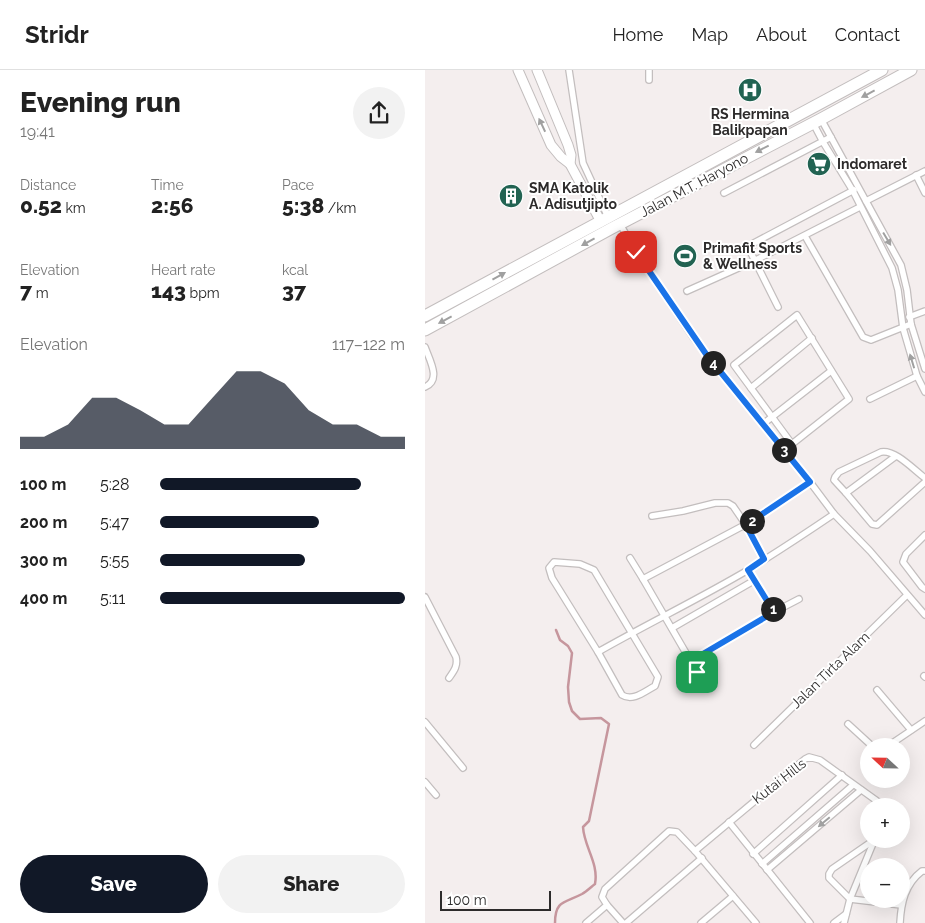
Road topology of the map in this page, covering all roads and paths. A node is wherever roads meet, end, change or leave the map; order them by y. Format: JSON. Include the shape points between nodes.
{"nodes":[{"id":1,"x":518,"y":70,"type":"edge"},
{"id":2,"x":537,"y":70,"type":"edge"},
{"id":3,"x":569,"y":70,"type":"edge"},
{"id":4,"x":649,"y":70,"type":"edge"},
{"id":5,"x":882,"y":70,"type":"edge"},
{"id":6,"x":911,"y":70,"type":"edge"},
{"id":7,"x":649,"y":80,"type":"dead end"},
{"id":8,"x":817,"y":121,"type":"junction"},
{"id":9,"x":831,"y":137,"type":"junction"},
{"id":10,"x":823,"y":142,"type":"junction"},
{"id":11,"x":570,"y":164,"type":"junction"},
{"id":12,"x":925,"y":171,"type":"edge"},
{"id":13,"x":916,"y":175,"type":"junction"},
{"id":14,"x":859,"y":187,"type":"junction"},
{"id":15,"x":853,"y":191,"type":"junction"},
{"id":16,"x":724,"y":193,"type":"dead end"},
{"id":17,"x":925,"y":193,"type":"edge"},
{"id":18,"x":865,"y":199,"type":"junction"},
{"id":19,"x":857,"y":201,"type":"junction"},
{"id":20,"x":860,"y":207,"type":"junction"},
{"id":21,"x":872,"y":212,"type":"junction"},
{"id":22,"x":865,"y":216,"type":"junction"},
{"id":23,"x":604,"y":219,"type":"junction"},
{"id":24,"x":620,"y":224,"type":"junction"},
{"id":25,"x":805,"y":236,"type":"junction"},
{"id":26,"x":755,"y":261,"type":"junction"},
{"id":27,"x":687,"y":291,"type":"dead end"},
{"id":28,"x":778,"y":307,"type":"dead end"},
{"id":29,"x":925,"y":310,"type":"edge"},
{"id":30,"x":425,"y":316,"type":"edge"},
{"id":31,"x":910,"y":317,"type":"junction"},
{"id":32,"x":902,"y":320,"type":"junction"},
{"id":33,"x":911,"y":324,"type":"junction"},
{"id":34,"x":903,"y":328,"type":"junction"},
{"id":35,"x":425,"y":330,"type":"edge"},
{"id":36,"x":812,"y":338,"type":"junction"},
{"id":37,"x":425,"y":347,"type":"edge"},
{"id":38,"x":925,"y":369,"type":"edge"},
{"id":39,"x":831,"y":371,"type":"junction"},
{"id":40,"x":917,"y":376,"type":"junction"},
{"id":41,"x":425,"y":387,"type":"edge"},
{"id":42,"x":751,"y":388,"type":"junction"},
{"id":43,"x":925,"y":392,"type":"edge"},
{"id":44,"x":870,"y":398,"type":"dead end"},
{"id":45,"x":773,"y":417,"type":"junction"},
{"id":46,"x":763,"y":424,"type":"junction"},
{"id":47,"x":896,"y":456,"type":"junction"},
{"id":48,"x":925,"y":478,"type":"edge"},
{"id":49,"x":810,"y":482,"type":"junction"},
{"id":50,"x":925,"y":482,"type":"edge"},
{"id":51,"x":846,"y":493,"type":"junction"},
{"id":52,"x":834,"y":514,"type":"junction"},
{"id":53,"x":652,"y":516,"type":"dead end"},
{"id":54,"x":746,"y":525,"type":"junction"},
{"id":55,"x":925,"y":535,"type":"edge"},
{"id":56,"x":630,"y":558,"type":"dead end"},
{"id":57,"x":764,"y":559,"type":"junction"},
{"id":58,"x":748,"y":570,"type":"junction"},
{"id":59,"x":643,"y":579,"type":"junction"},
{"id":60,"x":755,"y":580,"type":"junction"},
{"id":61,"x":925,"y":589,"type":"edge"},
{"id":62,"x":907,"y":595,"type":"junction"},
{"id":63,"x":425,"y":596,"type":"edge"},
{"id":64,"x":799,"y":599,"type":"dead end"},
{"id":65,"x":774,"y":612,"type":"junction"},
{"id":66,"x":925,"y":615,"type":"edge"},
{"id":67,"x":665,"y":617,"type":"junction"},
{"id":68,"x":672,"y":628,"type":"junction"},
{"id":69,"x":631,"y":633,"type":"junction"},
{"id":70,"x":598,"y":652,"type":"junction"},
{"id":71,"x":691,"y":661,"type":"junction"},
{"id":72,"x":697,"y":672,"type":"dead end"},
{"id":73,"x":449,"y":678,"type":"dead end"},
{"id":74,"x":877,"y":690,"type":"dead end"},
{"id":75,"x":925,"y":721,"type":"edge"},
{"id":76,"x":425,"y":722,"type":"edge"},
{"id":77,"x":848,"y":724,"type":"dead end"},
{"id":78,"x":911,"y":730,"type":"junction"},
{"id":79,"x":863,"y":738,"type":"edge"},
{"id":80,"x":900,"y":738,"type":"edge"},
{"id":81,"x":754,"y":745,"type":"dead end"},
{"id":82,"x":463,"y":768,"type":"dead end"},
{"id":83,"x":842,"y":775,"type":"junction"},
{"id":84,"x":425,"y":782,"type":"edge"},
{"id":85,"x":853,"y":785,"type":"junction"},
{"id":86,"x":861,"y":790,"type":"junction"},
{"id":87,"x":436,"y":795,"type":"dead end"},
{"id":88,"x":872,"y":798,"type":"edge"},
{"id":89,"x":729,"y":822,"type":"junction"},
{"id":90,"x":862,"y":848,"type":"edge"},
{"id":91,"x":871,"y":848,"type":"edge"},
{"id":92,"x":695,"y":851,"type":"junction"},
{"id":93,"x":753,"y":854,"type":"junction"},
{"id":94,"x":701,"y":858,"type":"junction"},
{"id":95,"x":762,"y":864,"type":"junction"},
{"id":96,"x":767,"y":870,"type":"junction"},
{"id":97,"x":925,"y":871,"type":"edge"},
{"id":98,"x":910,"y":885,"type":"edge"},
{"id":99,"x":733,"y":896,"type":"junction"},
{"id":100,"x":850,"y":899,"type":"junction"},
{"id":101,"x":860,"y":900,"type":"edge"},
{"id":102,"x":607,"y":905,"type":"junction"},
{"id":103,"x":901,"y":908,"type":"edge"},
{"id":104,"x":846,"y":914,"type":"junction"},
{"id":105,"x":586,"y":923,"type":"edge"},
{"id":106,"x":625,"y":923,"type":"edge"},
{"id":107,"x":701,"y":923,"type":"edge"},
{"id":108,"x":756,"y":923,"type":"edge"},
{"id":109,"x":810,"y":923,"type":"edge"},
{"id":110,"x":834,"y":923,"type":"edge"},
{"id":111,"x":844,"y":923,"type":"edge"},
{"id":112,"x":900,"y":923,"type":"edge"}],
"edges":[{"from":11,"to":1,"type":"street","one_way":true,"via":[[551,145]]},
{"from":2,"to":11,"type":"street","via":[[568,145]]},
{"from":3,"to":23,"type":"street","via":[[583,163]]},
{"from":4,"to":7,"type":"street"},
{"from":5,"to":23,"type":"highway","name":"Jalan M.T. Haryono"},
{"from":6,"to":8,"type":"highway","name":"Jalan M.T. Haryono","one_way":true},
{"from":8,"to":9,"type":"street"},
{"from":8,"to":10,"type":"street"},
{"from":8,"to":24,"type":"highway","name":"Jalan M.T. Haryono","one_way":true},
{"from":9,"to":10,"type":"street"},
{"from":9,"to":14,"type":"street"},
{"from":10,"to":15,"type":"street"},
{"from":10,"to":16,"type":"street"},
{"from":11,"to":23,"type":"street"},
{"from":12,"to":13,"type":"street"},
{"from":13,"to":17,"type":"street"},
{"from":13,"to":18,"type":"street"},
{"from":14,"to":15,"type":"street"},
{"from":14,"to":18,"type":"street"},
{"from":15,"to":19,"type":"street"},
{"from":15,"to":26,"type":"street","via":[[755,241],[750,249]]},
{"from":18,"to":19,"type":"street"},
{"from":18,"to":21,"type":"street"},
{"from":19,"to":20,"type":"street"},
{"from":20,"to":22,"type":"street"},
{"from":20,"to":25,"type":"street"},
{"from":21,"to":22,"type":"street"},
{"from":21,"to":31,"type":"street","one_way":true,"via":[[901,265]]},
{"from":22,"to":32,"type":"street","via":[[892,268]]},
{"from":30,"to":23,"type":"highway","name":"Jalan M.T. Haryono","one_way":true},
{"from":24,"to":35,"type":"highway","name":"Jalan M.T. Haryono","one_way":true},
{"from":24,"to":46,"type":"street","via":[[693,337]]},
{"from":25,"to":26,"type":"street"},
{"from":25,"to":34,"type":"street","via":[[863,337],[871,340]]},
{"from":26,"to":27,"type":"street"},
{"from":26,"to":28,"type":"street"},
{"from":29,"to":31,"type":"street"},
{"from":31,"to":32,"type":"street"},
{"from":31,"to":33,"type":"street"},
{"from":32,"to":34,"type":"street"},
{"from":33,"to":34,"type":"street"},
{"from":33,"to":38,"type":"street"},
{"from":40,"to":34,"type":"street","one_way":true},
{"from":36,"to":39,"type":"street"},
{"from":36,"to":42,"type":"street"},
{"from":36,"to":42,"type":"street","via":[[797,315],[733,365]]},
{"from":37,"to":41,"type":"street","via":[[434,370],[433,382]]},
{"from":39,"to":45,"type":"street"},
{"from":39,"to":45,"type":"street","via":[[849,399],[793,444]]},
{"from":40,"to":43,"type":"street"},
{"from":40,"to":44,"type":"street"},
{"from":42,"to":45,"type":"street"},
{"from":45,"to":46,"type":"street"},
{"from":46,"to":49,"type":"street"},
{"from":47,"to":48,"type":"street"},
{"from":47,"to":51,"type":"street"},
{"from":47,"to":51,"type":"street","via":[[887,451],[881,452],[839,472],[835,480]]},
{"from":49,"to":52,"type":"street"},
{"from":49,"to":54,"type":"street"},
{"from":50,"to":51,"type":"street","via":[[877,525],[872,524]]},
{"from":52,"to":57,"type":"street"},
{"from":52,"to":62,"type":"street"},
{"from":53,"to":54,"type":"street","via":[[723,502],[733,506]]},
{"from":54,"to":57,"type":"street"},
{"from":54,"to":59,"type":"street"},
{"from":55,"to":61,"type":"street","via":[[906,554],[903,562]]},
{"from":56,"to":59,"type":"street"},
{"from":57,"to":58,"type":"street"},
{"from":58,"to":60,"type":"street"},
{"from":58,"to":67,"type":"street"},
{"from":59,"to":67,"type":"street"},
{"from":60,"to":65,"type":"street"},
{"from":60,"to":68,"type":"street"},
{"from":62,"to":66,"type":"street"},
{"from":62,"to":81,"type":"street","name":"Jalan Tirta Alam"},
{"from":63,"to":73,"type":"street","via":[[456,657],[456,668]]},
{"from":64,"to":65,"type":"street"},
{"from":65,"to":71,"type":"street"},
{"from":67,"to":68,"type":"street"},
{"from":67,"to":69,"type":"street"},
{"from":68,"to":71,"type":"street"},
{"from":69,"to":70,"type":"street"},
{"from":69,"to":70,"type":"street","via":[[658,677],[655,686],[633,697],[623,696]]},
{"from":69,"to":70,"type":"street","via":[[594,570],[586,565],[554,562],[549,572]]},
{"from":71,"to":72,"type":"street"},
{"from":74,"to":78,"type":"street"},
{"from":75,"to":78,"type":"street"},
{"from":76,"to":82,"type":"street"},
{"from":77,"to":79,"type":"street"},
{"from":78,"to":80,"type":"street"},
{"from":83,"to":85,"type":"street","name":"Kutai Hills"},
{"from":83,"to":89,"type":"street","name":"Kutai Hills","via":[[820,760],[805,759]]},
{"from":83,"to":93,"type":"street"},
{"from":84,"to":87,"type":"street"},
{"from":85,"to":86,"type":"street","name":"Kutai Hills"},
{"from":85,"to":95,"type":"street"},
{"from":86,"to":88,"type":"street","name":"Kutai Hills"},
{"from":86,"to":96,"type":"street","one_way":true},
{"from":89,"to":92,"type":"street","name":"Kutai Hills"},
{"from":89,"to":93,"type":"street"},
{"from":90,"to":100,"type":"street","via":[[829,874],[829,878]]},
{"from":91,"to":100,"type":"street"},
{"from":92,"to":94,"type":"street"},
{"from":92,"to":102,"type":"street","via":[[677,832],[669,831],[605,889],[602,897]]},
{"from":93,"to":95,"type":"street"},
{"from":94,"to":99,"type":"street"},
{"from":94,"to":106,"type":"street"},
{"from":95,"to":96,"type":"street"},
{"from":96,"to":109,"type":"street"},
{"from":97,"to":98,"type":"street"},
{"from":99,"to":107,"type":"street"},
{"from":99,"to":108,"type":"street"},
{"from":100,"to":101,"type":"street"},
{"from":100,"to":104,"type":"street"},
{"from":102,"to":105,"type":"street"},
{"from":102,"to":106,"type":"street"},
{"from":103,"to":112,"type":"street"},
{"from":104,"to":110,"type":"street"},
{"from":104,"to":111,"type":"street"}]}
